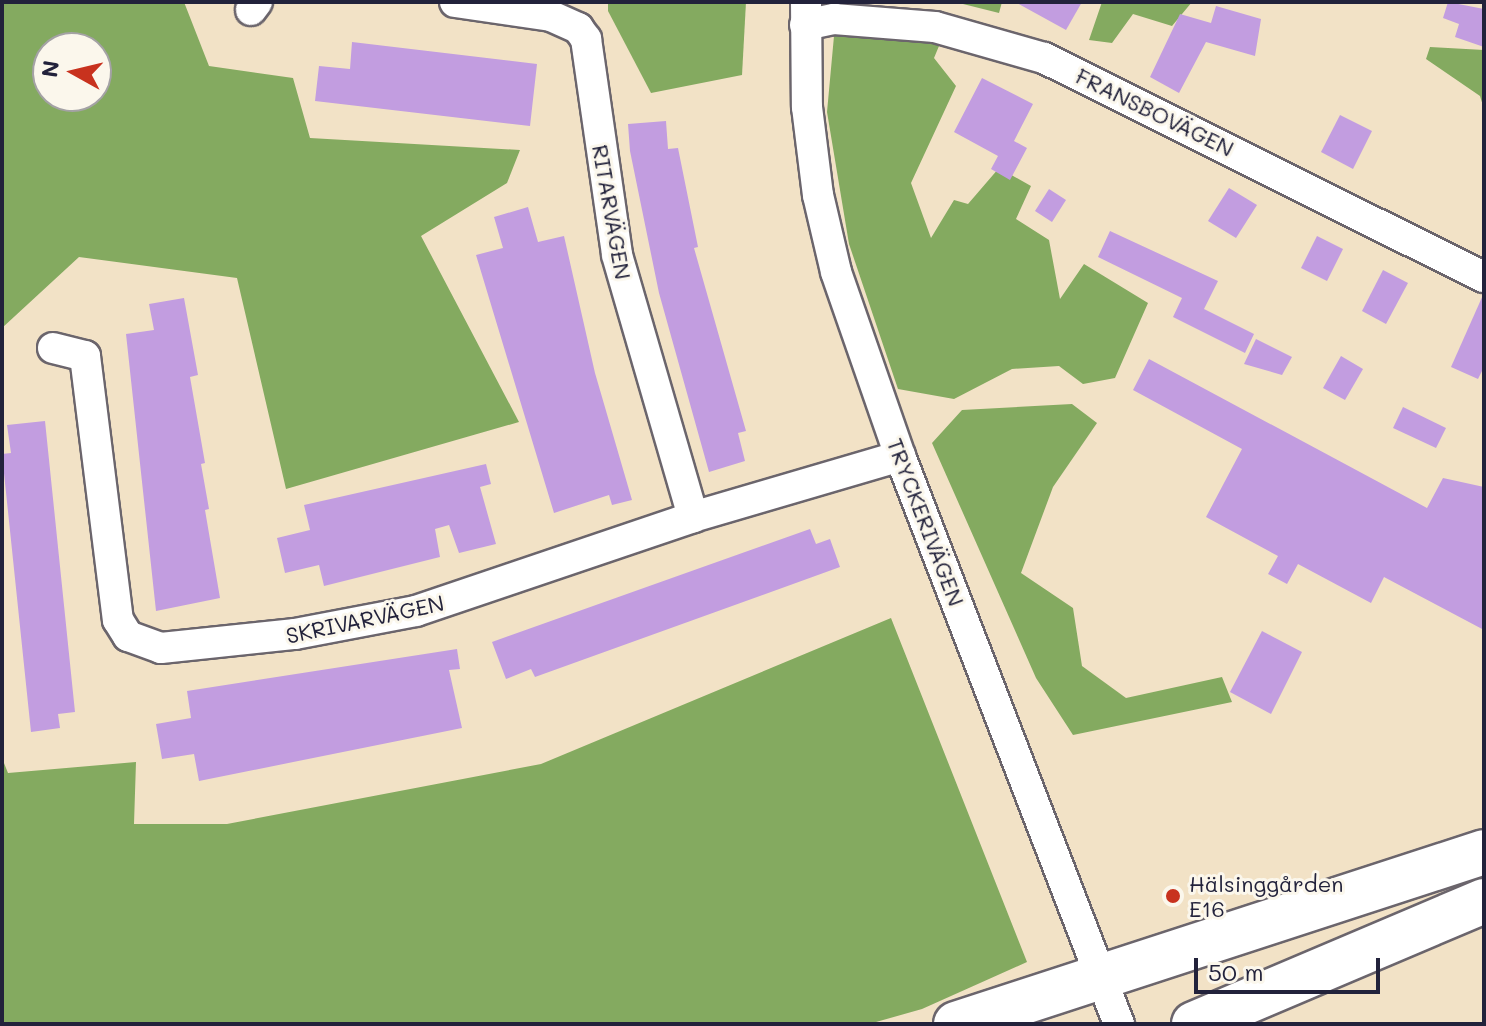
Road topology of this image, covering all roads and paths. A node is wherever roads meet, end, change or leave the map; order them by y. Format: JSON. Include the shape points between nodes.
{"nodes":[{"id":1,"x":455,"y":2,"type":"edge"},
{"id":2,"x":805,"y":14,"type":"edge"},
{"id":3,"x":1484,"y":277,"type":"edge"},
{"id":4,"x":53,"y":348,"type":"dead end"},
{"id":5,"x":900,"y":456,"type":"junction"},
{"id":6,"x":693,"y":517,"type":"junction"},
{"id":7,"x":1484,"y":852,"type":"edge"},
{"id":8,"x":1484,"y":901,"type":"edge"},
{"id":9,"x":1484,"y":932,"type":"edge"},
{"id":10,"x":1102,"y":981,"type":"junction"},
{"id":11,"x":956,"y":1024,"type":"edge"},
{"id":12,"x":1119,"y":1024,"type":"edge"},
{"id":13,"x":1194,"y":1024,"type":"edge"},
{"id":14,"x":1276,"y":1024,"type":"edge"}],
"edges":[{"from":1,"to":6,"type":"street","name":"RITARVÄGEN","via":[[551,16],[578,28],[586,39],[617,255]]},
{"from":2,"to":3,"type":"street","name":"FRANSBOVÄGEN","via":[[935,27],[1044,58]]},
{"from":2,"to":5,"type":"street","name":"TRYCKERIVÄGEN","via":[[807,107],[822,210],[853,325]]},
{"from":4,"to":6,"type":"street","name":"SKRIVARVÄGEN","via":[[85,356],[115,611],[124,632],[140,643],[193,648],[416,611]]},
{"from":5,"to":6,"type":"street","name":"SKRIVARVÄGEN"},
{"from":5,"to":10,"type":"street","name":"TRYCKERIVÄGEN"},
{"from":7,"to":10,"type":"highway"},
{"from":8,"to":13,"type":"highway"},
{"from":9,"to":14,"type":"highway"},
{"from":10,"to":11,"type":"highway"},
{"from":10,"to":12,"type":"street","name":"TRYCKERIVÄGEN"}]}
